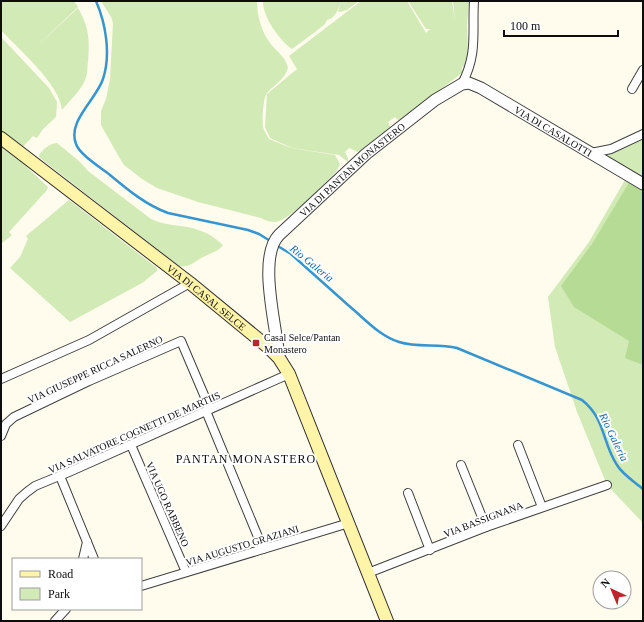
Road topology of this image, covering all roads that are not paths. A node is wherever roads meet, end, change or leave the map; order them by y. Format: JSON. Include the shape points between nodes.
{"nodes":[{"id":1,"x":474,"y":1,"type":"edge"},
{"id":2,"x":643,"y":70,"type":"edge"},
{"id":3,"x":462,"y":84,"type":"junction"},
{"id":4,"x":632,"y":88,"type":"dead end"},
{"id":5,"x":643,"y":134,"type":"edge"},
{"id":6,"x":1,"y":138,"type":"edge"},
{"id":7,"x":591,"y":153,"type":"junction"},
{"id":8,"x":643,"y":184,"type":"edge"},
{"id":9,"x":190,"y":283,"type":"junction"},
{"id":10,"x":279,"y":358,"type":"junction"},
{"id":11,"x":289,"y":374,"type":"junction"},
{"id":12,"x":1,"y":379,"type":"edge"},
{"id":13,"x":208,"y":410,"type":"junction"},
{"id":14,"x":1,"y":436,"type":"edge"},
{"id":15,"x":131,"y":445,"type":"junction"},
{"id":16,"x":518,"y":445,"type":"dead end"},
{"id":17,"x":461,"y":465,"type":"dead end"},
{"id":18,"x":60,"y":476,"type":"junction"},
{"id":19,"x":606,"y":485,"type":"dead end"},
{"id":20,"x":408,"y":492,"type":"dead end"},
{"id":21,"x":542,"y":508,"type":"junction"},
{"id":22,"x":349,"y":524,"type":"junction"},
{"id":23,"x":1,"y":526,"type":"edge"},
{"id":24,"x":486,"y":527,"type":"junction"},
{"id":25,"x":87,"y":542,"type":"junction"},
{"id":26,"x":263,"y":549,"type":"junction"},
{"id":27,"x":430,"y":550,"type":"junction"},
{"id":28,"x":83,"y":558,"type":"edge"},
{"id":29,"x":94,"y":558,"type":"edge"},
{"id":30,"x":186,"y":572,"type":"junction"},
{"id":31,"x":368,"y":573,"type":"junction"},
{"id":32,"x":142,"y":586,"type":"edge"},
{"id":33,"x":65,"y":610,"type":"edge"},
{"id":34,"x":55,"y":621,"type":"edge"},
{"id":35,"x":387,"y":621,"type":"edge"}],
"edges":[{"from":1,"to":3,"type":"street","via":[[472,56]]},
{"from":2,"to":4,"type":"street"},
{"from":3,"to":7,"type":"street","name":"VIA DI CASALOTTI","via":[[469,83],[481,88]]},
{"from":3,"to":10,"type":"street","name":"VIA DI PANTAN MONASTERO","via":[[436,100],[368,152],[274,242],[269,259]]},
{"from":5,"to":7,"type":"street","via":[[611,149]]},
{"from":6,"to":9,"type":"main road","name":"VIA DI CASAL SELCE"},
{"from":7,"to":8,"type":"street","name":"VIA DI CASALOTTI"},
{"from":9,"to":10,"type":"main road","name":"VIA DI CASAL SELCE"},
{"from":9,"to":12,"type":"street","via":[[89,340]]},
{"from":10,"to":11,"type":"main road","name":"VIA DI CASAL SELCE"},
{"from":11,"to":13,"type":"street","name":"VIA SALVATORE COGNETTI DE MARTIIS"},
{"from":11,"to":22,"type":"main road","name":"VIA DI CASAL SELCE"},
{"from":13,"to":14,"type":"street","name":"VIA GIUSEPPE RICCA SALERNO","via":[[181,341],[14,417]]},
{"from":13,"to":15,"type":"street","name":"VIA SALVATORE COGNETTI DE MARTIIS"},
{"from":13,"to":26,"type":"street"},
{"from":15,"to":18,"type":"street","name":"VIA SALVATORE COGNETTI DE MARTIIS"},
{"from":15,"to":30,"type":"street","name":"VIA UGO RABBENO"},
{"from":16,"to":21,"type":"street"},
{"from":17,"to":24,"type":"street"},
{"from":18,"to":23,"type":"street","name":"VIA SALVATORE COGNETTI DE MARTIIS","via":[[27,492]]},
{"from":18,"to":25,"type":"street"},
{"from":19,"to":21,"type":"street","name":"VIA BASSIGNANA"},
{"from":20,"to":27,"type":"street"},
{"from":21,"to":24,"type":"street","name":"VIA BASSIGNANA"},
{"from":22,"to":26,"type":"street","name":"VIA AUGUSTO GRAZIANI"},
{"from":22,"to":31,"type":"main road","name":"VIA DI CASAL SELCE"},
{"from":24,"to":27,"type":"street","name":"VIA BASSIGNANA"},
{"from":25,"to":28,"type":"street"},
{"from":25,"to":29,"type":"street"},
{"from":26,"to":30,"type":"street","name":"VIA AUGUSTO GRAZIANI"},
{"from":27,"to":31,"type":"street","name":"VIA BASSIGNANA"},
{"from":30,"to":32,"type":"street","name":"VIA AUGUSTO GRAZIANI"},
{"from":31,"to":35,"type":"main road","name":"VIA DI CASAL SELCE"},
{"from":33,"to":34,"type":"street"}]}
